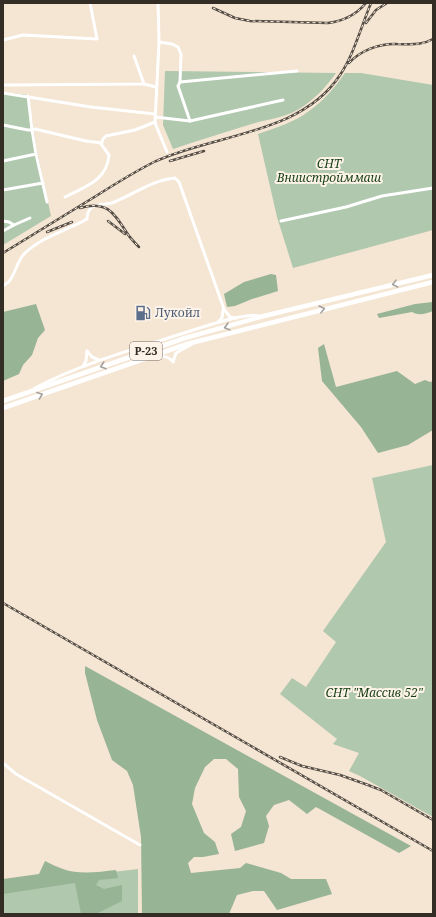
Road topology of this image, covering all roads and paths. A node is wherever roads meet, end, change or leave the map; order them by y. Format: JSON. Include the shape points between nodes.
{"nodes":[{"id":1,"x":90,"y":3,"type":"edge"},
{"id":2,"x":158,"y":3,"type":"edge"},
{"id":3,"x":3,"y":40,"type":"edge"},
{"id":4,"x":159,"y":42,"type":"junction"},
{"id":5,"x":134,"y":56,"type":"dead end"},
{"id":6,"x":297,"y":71,"type":"dead end"},
{"id":7,"x":180,"y":82,"type":"junction"},
{"id":8,"x":144,"y":84,"type":"junction"},
{"id":9,"x":3,"y":85,"type":"edge"},
{"id":10,"x":156,"y":87,"type":"junction"},
{"id":11,"x":3,"y":93,"type":"edge"},
{"id":12,"x":28,"y":96,"type":"junction"},
{"id":13,"x":283,"y":100,"type":"dead end"},
{"id":14,"x":155,"y":116,"type":"junction"},
{"id":15,"x":190,"y":121,"type":"junction"},
{"id":16,"x":155,"y":122,"type":"junction"},
{"id":17,"x":3,"y":125,"type":"edge"},
{"id":18,"x":32,"y":130,"type":"junction"},
{"id":19,"x":102,"y":143,"type":"junction"},
{"id":20,"x":167,"y":152,"type":"dead end"},
{"id":21,"x":36,"y":154,"type":"junction"},
{"id":22,"x":3,"y":160,"type":"edge"},
{"id":23,"x":43,"y":183,"type":"junction"},
{"id":24,"x":433,"y":188,"type":"edge"},
{"id":25,"x":3,"y":190,"type":"edge"},
{"id":26,"x":65,"y":197,"type":"dead end"},
{"id":27,"x":47,"y":202,"type":"dead end"},
{"id":28,"x":30,"y":218,"type":"dead end"},
{"id":29,"x":281,"y":221,"type":"dead end"},
{"id":30,"x":3,"y":222,"type":"edge"},
{"id":31,"x":14,"y":225,"type":"junction"},
{"id":32,"x":3,"y":231,"type":"edge"},
{"id":33,"x":433,"y":275,"type":"edge"},
{"id":34,"x":433,"y":282,"type":"edge"},
{"id":35,"x":3,"y":286,"type":"edge"},
{"id":36,"x":224,"y":309,"type":"junction"},
{"id":37,"x":264,"y":316,"type":"junction"},
{"id":38,"x":237,"y":318,"type":"junction"},
{"id":39,"x":216,"y":323,"type":"junction"},
{"id":40,"x":199,"y":341,"type":"junction"},
{"id":41,"x":142,"y":359,"type":"junction"},
{"id":42,"x":99,"y":360,"type":"junction"},
{"id":43,"x":82,"y":366,"type":"junction"},
{"id":44,"x":30,"y":391,"type":"junction"},
{"id":45,"x":3,"y":401,"type":"edge"},
{"id":46,"x":3,"y":408,"type":"edge"},
{"id":47,"x":3,"y":763,"type":"edge"},
{"id":48,"x":140,"y":845,"type":"dead end"}],
"edges":[{"from":1,"to":3,"type":"street","via":[[97,39],[23,35]]},
{"from":2,"to":4,"type":"street"},
{"from":4,"to":7,"type":"street","via":[[178,47],[181,54]]},
{"from":4,"to":10,"type":"street"},
{"from":5,"to":8,"type":"street"},
{"from":6,"to":7,"type":"street"},
{"from":7,"to":15,"type":"street","via":[[178,86]]},
{"from":8,"to":9,"type":"street"},
{"from":8,"to":10,"type":"street"},
{"from":10,"to":14,"type":"street"},
{"from":11,"to":12,"type":"street"},
{"from":12,"to":14,"type":"street"},
{"from":12,"to":18,"type":"street"},
{"from":13,"to":15,"type":"street"},
{"from":14,"to":15,"type":"street"},
{"from":14,"to":16,"type":"street"},
{"from":16,"to":19,"type":"street","via":[[135,130],[106,136]]},
{"from":16,"to":20,"type":"street"},
{"from":17,"to":18,"type":"street"},
{"from":18,"to":19,"type":"street"},
{"from":18,"to":21,"type":"street"},
{"from":19,"to":26,"type":"street","via":[[109,155],[104,172],[98,180]]},
{"from":21,"to":22,"type":"street"},
{"from":21,"to":23,"type":"street"},
{"from":23,"to":25,"type":"street"},
{"from":23,"to":27,"type":"street"},
{"from":24,"to":29,"type":"street","via":[[382,196]]},
{"from":28,"to":31,"type":"street"},
{"from":30,"to":31,"type":"street"},
{"from":31,"to":32,"type":"street"},
{"from":33,"to":37,"type":"highway","number":"Р-23","one_way":true},
{"from":40,"to":34,"type":"highway","number":"Р-23","one_way":true},
{"from":35,"to":36,"type":"street","via":[[10,281],[24,254],[50,235],[87,219],[89,210],[93,207],[111,203],[132,192],[175,178],[179,182]]},
{"from":36,"to":38,"type":"street","via":[[230,317]]},
{"from":36,"to":39,"type":"street","via":[[222,318]]},
{"from":37,"to":38,"type":"street"},
{"from":37,"to":44,"type":"highway","number":"Р-23","one_way":true,"via":[[155,348]]},
{"from":38,"to":39,"type":"street"},
{"from":39,"to":42,"type":"street"},
{"from":40,"to":41,"type":"highway","number":"Р-23"},
{"from":40,"to":41,"type":"street","via":[[179,350],[172,362],[165,356]]},
{"from":46,"to":41,"type":"highway","number":"Р-23","one_way":true},
{"from":42,"to":43,"type":"street"},
{"from":42,"to":43,"type":"street","via":[[87,351],[86,361]]},
{"from":43,"to":44,"type":"street"},
{"from":44,"to":45,"type":"highway","number":"Р-23"},
{"from":47,"to":48,"type":"street","via":[[16,774]]}]}
